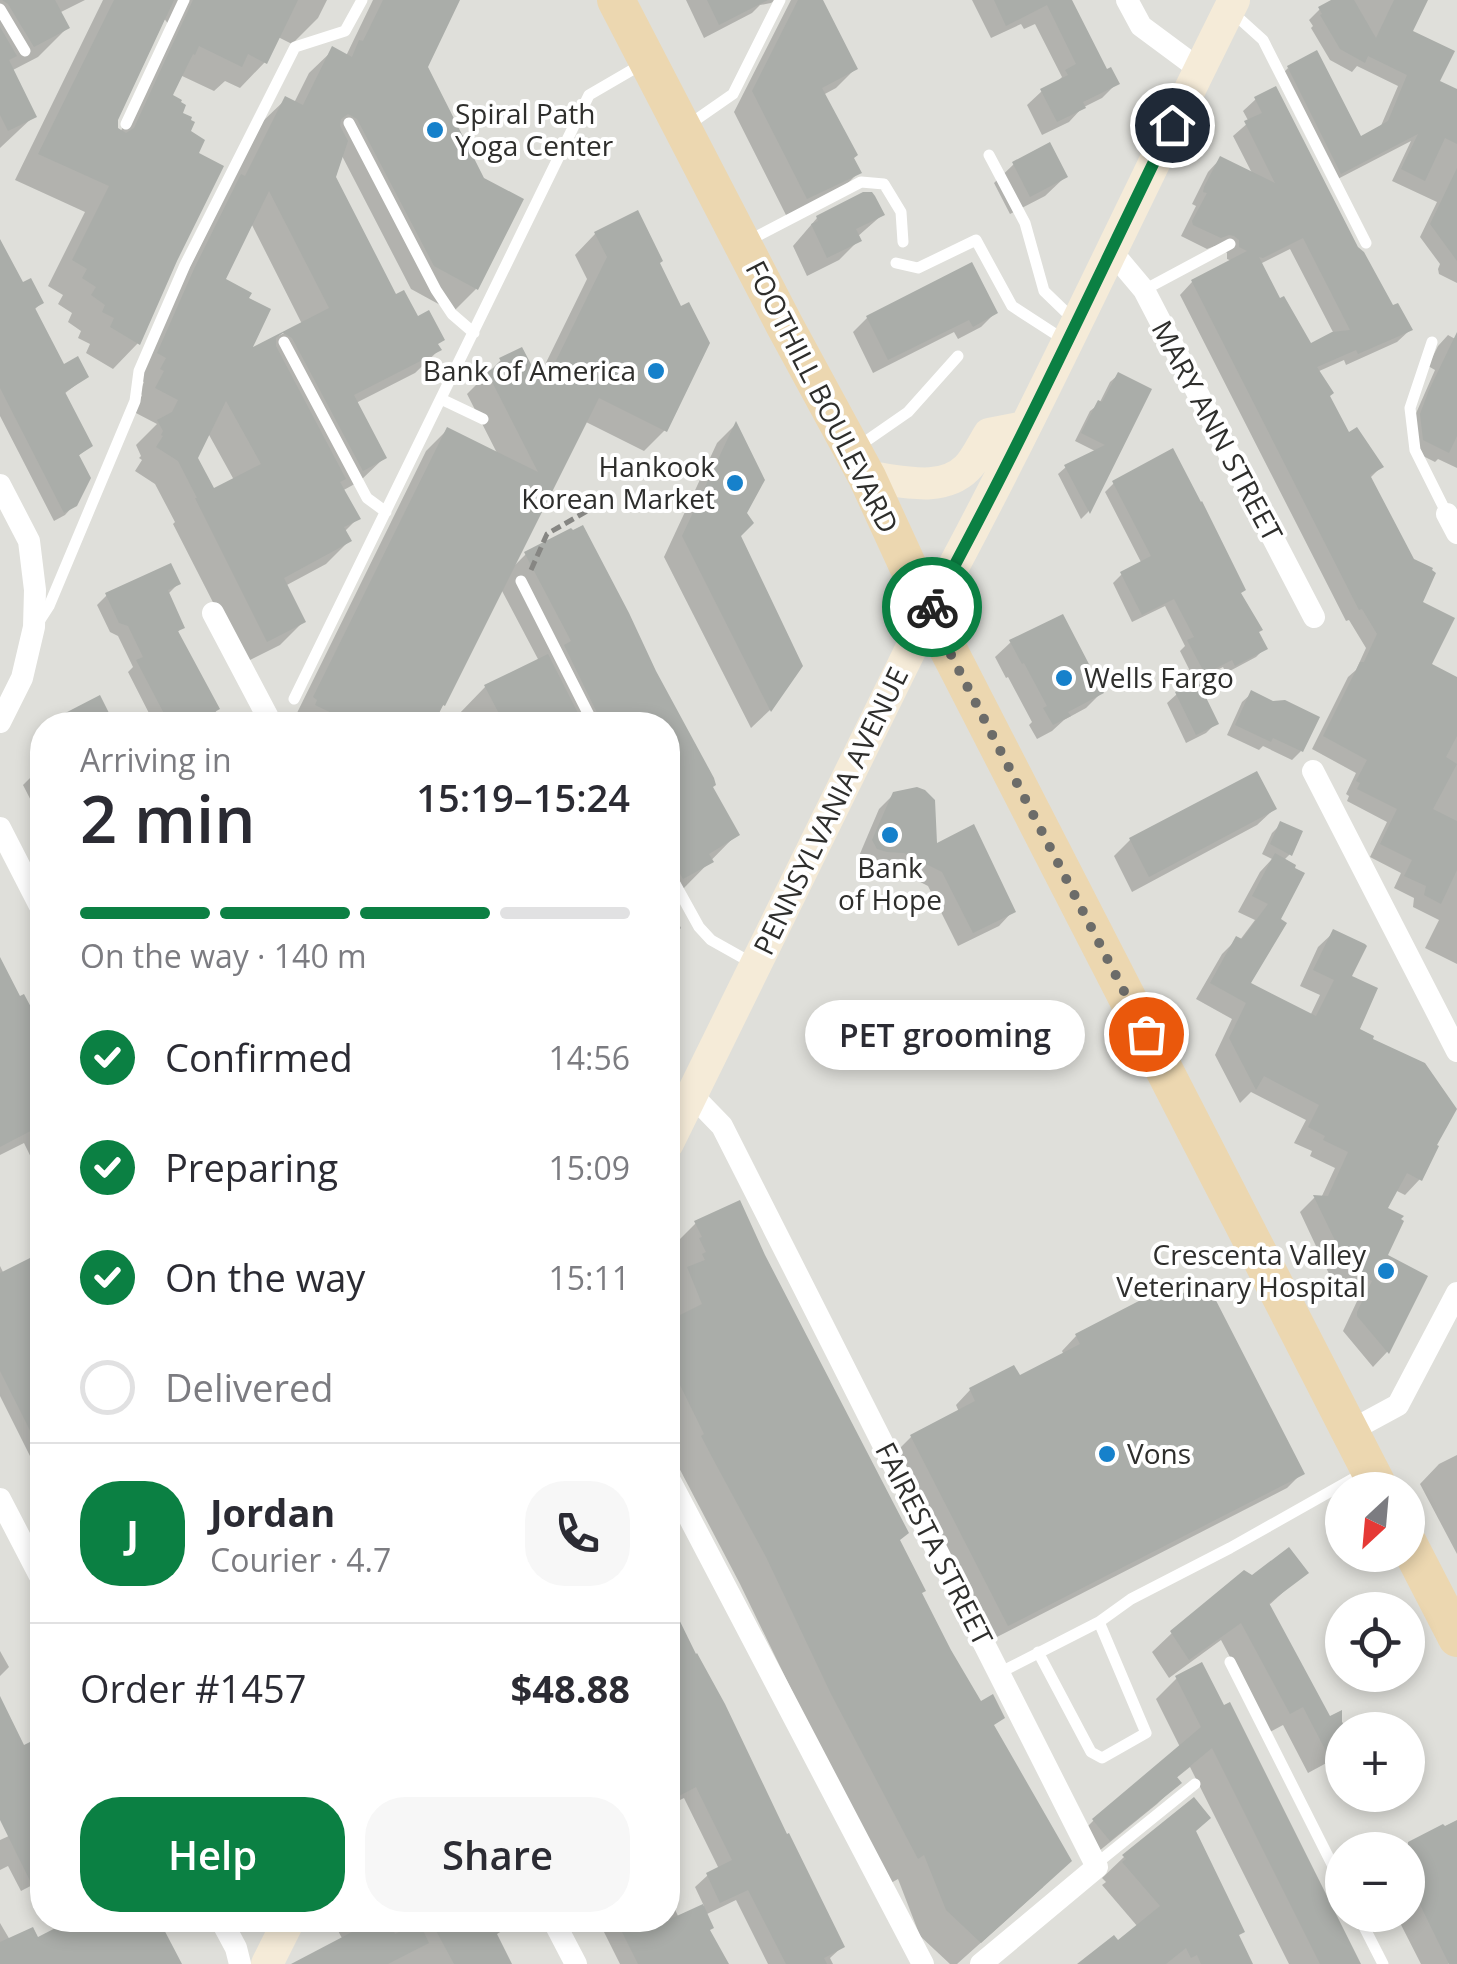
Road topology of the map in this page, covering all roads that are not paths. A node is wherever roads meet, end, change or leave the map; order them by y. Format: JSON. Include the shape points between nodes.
{"nodes":[{"id":1,"x":184,"y":0,"type":"edge"},
{"id":2,"x":362,"y":0,"type":"edge"},
{"id":3,"x":616,"y":0,"type":"edge"},
{"id":4,"x":780,"y":0,"type":"edge"},
{"id":5,"x":1127,"y":0,"type":"edge"},
{"id":6,"x":1231,"y":5,"type":"edge"},
{"id":7,"x":0,"y":10,"type":"edge"},
{"id":8,"x":25,"y":51,"type":"dead end"},
{"id":9,"x":648,"y":61,"type":"junction"},
{"id":10,"x":1199,"y":69,"type":"junction"},
{"id":11,"x":349,"y":123,"type":"dead end"},
{"id":12,"x":126,"y":124,"type":"dead end"},
{"id":13,"x":684,"y":129,"type":"junction"},
{"id":14,"x":989,"y":155,"type":"dead end"},
{"id":15,"x":903,"y":242,"type":"dead end"},
{"id":16,"x":743,"y":243,"type":"junction"},
{"id":17,"x":1366,"y":243,"type":"dead end"},
{"id":18,"x":1230,"y":244,"type":"dead end"},
{"id":19,"x":1112,"y":252,"type":"junction"},
{"id":20,"x":896,"y":264,"type":"dead end"},
{"id":21,"x":1144,"y":290,"type":"junction"},
{"id":22,"x":474,"y":332,"type":"junction"},
{"id":23,"x":1071,"y":332,"type":"junction"},
{"id":24,"x":284,"y":342,"type":"dead end"},
{"id":25,"x":1432,"y":342,"type":"dead end"},
{"id":26,"x":958,"y":356,"type":"dead end"},
{"id":27,"x":441,"y":399,"type":"junction"},
{"id":28,"x":483,"y":419,"type":"dead end"},
{"id":29,"x":1024,"y":427,"type":"junction"},
{"id":30,"x":859,"y":464,"type":"junction"},
{"id":31,"x":0,"y":485,"type":"edge"},
{"id":32,"x":386,"y":512,"type":"junction"},
{"id":33,"x":1452,"y":524,"type":"edge"},
{"id":34,"x":523,"y":583,"type":"road end"},
{"id":35,"x":929,"y":612,"type":"junction"},
{"id":36,"x":213,"y":613,"type":"dead end"},
{"id":37,"x":1314,"y":617,"type":"dead end"},
{"id":38,"x":33,"y":630,"type":"junction"},
{"id":39,"x":294,"y":699,"type":"dead end"},
{"id":40,"x":265,"y":712,"type":"edge"},
{"id":41,"x":588,"y":712,"type":"edge"},
{"id":42,"x":0,"y":722,"type":"edge"},
{"id":43,"x":1313,"y":771,"type":"dead end"},
{"id":44,"x":0,"y":828,"type":"edge"},
{"id":45,"x":30,"y":887,"type":"edge"},
{"id":46,"x":680,"y":893,"type":"edge"},
{"id":47,"x":755,"y":965,"type":"junction"},
{"id":48,"x":1457,"y":1051,"type":"edge"},
{"id":49,"x":691,"y":1094,"type":"junction"},
{"id":50,"x":680,"y":1116,"type":"edge"},
{"id":51,"x":1457,"y":1293,"type":"edge"},
{"id":52,"x":1350,"y":1431,"type":"junction"},
{"id":53,"x":1371,"y":1472,"type":"edge"},
{"id":54,"x":0,"y":1499,"type":"edge"},
{"id":55,"x":680,"y":1501,"type":"edge"},
{"id":56,"x":1325,"y":1503,"type":"edge"},
{"id":57,"x":30,"y":1557,"type":"edge"},
{"id":58,"x":1423,"y":1572,"type":"edge"},
{"id":59,"x":1099,"y":1622,"type":"junction"},
{"id":60,"x":1457,"y":1638,"type":"edge"},
{"id":61,"x":1038,"y":1652,"type":"junction"},
{"id":62,"x":1230,"y":1662,"type":"dead end"},
{"id":63,"x":999,"y":1673,"type":"junction"},
{"id":64,"x":1194,"y":1784,"type":"dead end"},
{"id":65,"x":1325,"y":1850,"type":"edge"},
{"id":66,"x":1096,"y":1864,"type":"junction"},
{"id":67,"x":227,"y":1932,"type":"edge"},
{"id":68,"x":283,"y":1932,"type":"edge"},
{"id":69,"x":560,"y":1932,"type":"edge"},
{"id":70,"x":1367,"y":1932,"type":"edge"},
{"id":71,"x":240,"y":1964,"type":"edge"},
{"id":72,"x":267,"y":1964,"type":"edge"},
{"id":73,"x":576,"y":1964,"type":"edge"},
{"id":74,"x":924,"y":1964,"type":"edge"},
{"id":75,"x":981,"y":1964,"type":"edge"},
{"id":76,"x":1383,"y":1964,"type":"edge"}],
"edges":[{"from":1,"to":12,"type":"lane"},
{"from":2,"to":38,"type":"lane","via":[[345,32],[294,46],[139,370],[135,401]]},
{"from":3,"to":9,"type":"main road","name":"FOOTHILL BOULEVARD"},
{"from":4,"to":13,"type":"lane","via":[[733,94]]},
{"from":5,"to":10,"type":"street","via":[[1140,26]]},
{"from":6,"to":10,"type":"main road","name":"PENNSYLVANIA AVENUE"},
{"from":6,"to":17,"type":"lane","via":[[1263,40]]},
{"from":7,"to":8,"type":"lane"},
{"from":9,"to":13,"type":"main road","name":"FOOTHILL BOULEVARD"},
{"from":9,"to":22,"type":"lane","via":[[590,95]]},
{"from":10,"to":19,"type":"main road","name":"PENNSYLVANIA AVENUE"},
{"from":11,"to":22,"type":"lane","via":[[436,290]]},
{"from":13,"to":16,"type":"main road","name":"FOOTHILL BOULEVARD"},
{"from":14,"to":23,"type":"lane","via":[[1025,224],[1044,292]]},
{"from":15,"to":16,"type":"lane","via":[[900,212],[884,184],[860,182]]},
{"from":16,"to":30,"type":"main road","name":"FOOTHILL BOULEVARD"},
{"from":18,"to":21,"type":"lane"},
{"from":19,"to":21,"type":"street","name":"MARY ANN STREET"},
{"from":19,"to":23,"type":"main road","name":"PENNSYLVANIA AVENUE"},
{"from":20,"to":23,"type":"lane","via":[[918,268],[976,240],[1012,306]]},
{"from":21,"to":37,"type":"street","name":"MARY ANN STREET"},
{"from":22,"to":27,"type":"lane"},
{"from":23,"to":29,"type":"main road","name":"PENNSYLVANIA AVENUE"},
{"from":24,"to":32,"type":"lane","via":[[367,498]]},
{"from":25,"to":33,"type":"lane","via":[[1410,408],[1415,450]]},
{"from":26,"to":30,"type":"lane"},
{"from":27,"to":28,"type":"lane"},
{"from":27,"to":32,"type":"lane"},
{"from":29,"to":30,"type":"main road","via":[[989,434],[968,468],[948,482],[923,483]]},
{"from":29,"to":35,"type":"main road","name":"PENNSYLVANIA AVENUE"},
{"from":30,"to":35,"type":"main road","name":"FOOTHILL BOULEVARD"},
{"from":31,"to":38,"type":"street","via":[[29,540]]},
{"from":32,"to":39,"type":"lane"},
{"from":34,"to":41,"type":"lane"},
{"from":35,"to":47,"type":"main road","name":"PENNSYLVANIA AVENUE"},
{"from":35,"to":52,"type":"main road","name":"FOOTHILL BOULEVARD"},
{"from":36,"to":40,"type":"street"},
{"from":38,"to":42,"type":"street","via":[[22,678]]},
{"from":43,"to":48,"type":"street"},
{"from":44,"to":45,"type":"street"},
{"from":46,"to":47,"type":"lane","via":[[711,940]]},
{"from":47,"to":49,"type":"main road","name":"PENNSYLVANIA AVENUE"},
{"from":49,"to":50,"type":"main road","name":"PENNSYLVANIA AVENUE"},
{"from":49,"to":63,"type":"street","name":"FAIRESTA STREET","via":[[722,1126]]},
{"from":51,"to":52,"type":"street","via":[[1398,1405]]},
{"from":52,"to":53,"type":"main road","name":"FOOTHILL BOULEVARD"},
{"from":54,"to":57,"type":"street"},
{"from":55,"to":74,"type":"street"},
{"from":56,"to":59,"type":"lane","via":[[1131,1599]]},
{"from":58,"to":60,"type":"main road"},
{"from":59,"to":61,"type":"lane"},
{"from":59,"to":61,"type":"lane","via":[[1146,1733],[1102,1758],[1092,1752]]},
{"from":61,"to":63,"type":"lane"},
{"from":62,"to":65,"type":"lane"},
{"from":63,"to":66,"type":"street","name":"FAIRESTA STREET"},
{"from":64,"to":66,"type":"lane"},
{"from":66,"to":75,"type":"street"},
{"from":67,"to":71,"type":"street"},
{"from":68,"to":72,"type":"main road"},
{"from":69,"to":73,"type":"street"},
{"from":70,"to":76,"type":"lane"}]}
